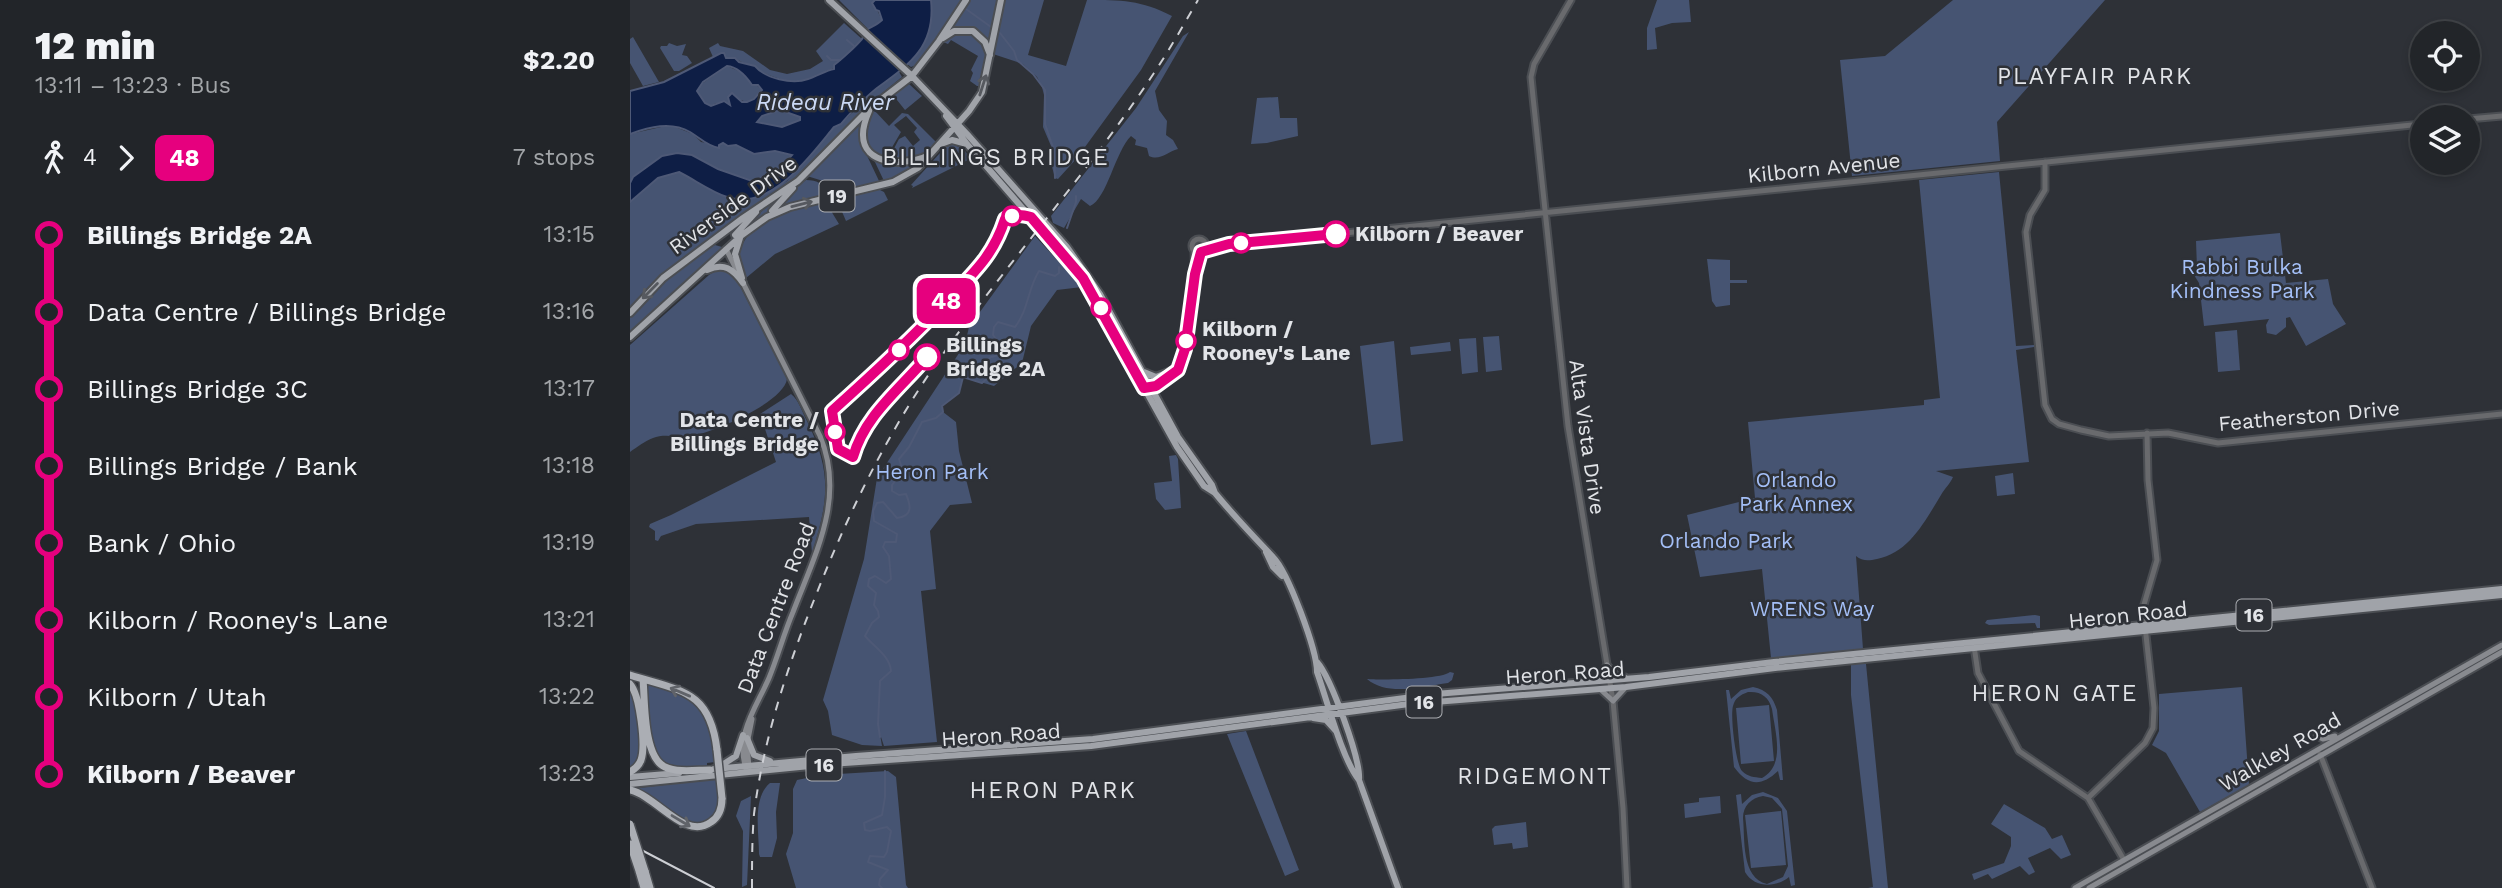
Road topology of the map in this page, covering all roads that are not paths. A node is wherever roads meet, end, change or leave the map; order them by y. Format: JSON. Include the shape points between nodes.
{"nodes":[{"id":1,"x":829,"y":0,"type":"edge"},
{"id":2,"x":966,"y":0,"type":"edge"},
{"id":3,"x":1001,"y":0,"type":"edge"},
{"id":4,"x":1571,"y":0,"type":"edge"},
{"id":5,"x":939,"y":41,"type":"junction"},
{"id":6,"x":990,"y":56,"type":"junction"},
{"id":7,"x":909,"y":74,"type":"junction"},
{"id":8,"x":869,"y":110,"type":"junction"},
{"id":9,"x":969,"y":111,"type":"junction"},
{"id":10,"x":2502,"y":116,"type":"edge"},
{"id":11,"x":2480,"y":118,"type":"edge"},
{"id":12,"x":2410,"y":125,"type":"edge"},
{"id":13,"x":955,"y":126,"type":"junction"},
{"id":14,"x":967,"y":134,"type":"junction"},
{"id":15,"x":967,"y":144,"type":"junction"},
{"id":16,"x":939,"y":145,"type":"junction"},
{"id":17,"x":930,"y":155,"type":"junction"},
{"id":18,"x":2045,"y":162,"type":"junction"},
{"id":19,"x":798,"y":181,"type":"junction"},
{"id":20,"x":762,"y":206,"type":"junction"},
{"id":21,"x":1544,"y":212,"type":"junction"},
{"id":22,"x":767,"y":217,"type":"junction"},
{"id":23,"x":742,"y":235,"type":"junction"},
{"id":24,"x":712,"y":241,"type":"junction"},
{"id":25,"x":726,"y":249,"type":"junction"},
{"id":26,"x":699,"y":274,"type":"junction"},
{"id":27,"x":743,"y":283,"type":"junction"},
{"id":28,"x":630,"y":313,"type":"edge"},
{"id":29,"x":630,"y":337,"type":"edge"},
{"id":30,"x":1177,"y":368,"type":"junction"},
{"id":31,"x":1143,"y":372,"type":"junction"},
{"id":32,"x":1149,"y":387,"type":"junction"},
{"id":33,"x":2502,"y":414,"type":"edge"},
{"id":34,"x":2147,"y":433,"type":"junction"},
{"id":35,"x":2502,"y":589,"type":"edge"},
{"id":36,"x":2502,"y":595,"type":"edge"},
{"id":37,"x":2146,"y":629,"type":"junction"},
{"id":38,"x":2502,"y":645,"type":"edge"},
{"id":39,"x":1974,"y":646,"type":"junction"},
{"id":40,"x":2502,"y":652,"type":"edge"},
{"id":41,"x":1317,"y":662,"type":"junction"},
{"id":42,"x":1607,"y":665,"type":"junction"},
{"id":43,"x":630,"y":675,"type":"edge"},
{"id":44,"x":1649,"y":677,"type":"junction"},
{"id":45,"x":643,"y":679,"type":"junction"},
{"id":46,"x":1595,"y":682,"type":"junction"},
{"id":47,"x":630,"y":684,"type":"edge"},
{"id":48,"x":1610,"y":685,"type":"junction"},
{"id":49,"x":1626,"y":687,"type":"junction"},
{"id":50,"x":1323,"y":688,"type":"junction"},
{"id":51,"x":1600,"y":689,"type":"junction"},
{"id":52,"x":1613,"y":701,"type":"junction"},
{"id":53,"x":1366,"y":708,"type":"junction"},
{"id":54,"x":1312,"y":709,"type":"junction"},
{"id":55,"x":1334,"y":709,"type":"junction"},
{"id":56,"x":1304,"y":717,"type":"junction"},
{"id":57,"x":1345,"y":727,"type":"junction"},
{"id":58,"x":2345,"y":733,"type":"junction"},
{"id":59,"x":745,"y":736,"type":"junction"},
{"id":60,"x":2317,"y":736,"type":"dead end"},
{"id":61,"x":1340,"y":738,"type":"junction"},
{"id":62,"x":2319,"y":752,"type":"junction"},
{"id":63,"x":785,"y":762,"type":"junction"},
{"id":64,"x":747,"y":768,"type":"junction"},
{"id":65,"x":710,"y":770,"type":"junction"},
{"id":66,"x":630,"y":775,"type":"edge"},
{"id":67,"x":1359,"y":780,"type":"junction"},
{"id":68,"x":630,"y":785,"type":"edge"},
{"id":69,"x":630,"y":790,"type":"edge"},
{"id":70,"x":2088,"y":798,"type":"junction"},
{"id":71,"x":630,"y":824,"type":"edge"},
{"id":72,"x":630,"y":844,"type":"edge"},
{"id":73,"x":2124,"y":860,"type":"junction"},
{"id":74,"x":642,"y":871,"type":"junction"},
{"id":75,"x":642,"y":885,"type":"edge"},
{"id":76,"x":650,"y":888,"type":"edge"},
{"id":77,"x":1398,"y":888,"type":"edge"},
{"id":78,"x":1627,"y":888,"type":"edge"},
{"id":79,"x":2075,"y":888,"type":"edge"},
{"id":80,"x":2089,"y":888,"type":"edge"},
{"id":81,"x":2372,"y":888,"type":"edge"}],
"edges":[{"from":1,"to":7,"type":"main road"},
{"from":2,"to":5,"type":"main road","name":"Riverside Drive","number":"19"},
{"from":3,"to":6,"type":"main road","name":"Riverside Drive","number":"19"},
{"from":4,"to":21,"type":"street","name":"Alta Vista Drive","via":[[1540,50],[1531,77]]},
{"from":5,"to":6,"type":"main road","via":[[954,31],[973,31],[985,42]]},
{"from":5,"to":7,"type":"main road","name":"Riverside Drive","number":"19"},
{"from":9,"to":6,"type":"main road","name":"Riverside Drive","number":"19","one_way":true,"via":[[982,92]]},
{"from":7,"to":8,"type":"main road","name":"Riverside Drive","number":"19"},
{"from":7,"to":13,"type":"main road"},
{"from":8,"to":17,"type":"main road","via":[[863,135],[872,155],[899,162]]},
{"from":8,"to":19,"type":"main road","name":"Riverside Drive","number":"19"},
{"from":9,"to":13,"type":"main road","name":"Riverside Drive","number":"19"},
{"from":9,"to":14,"type":"main road"},
{"from":10,"to":11,"type":"street"},
{"from":12,"to":18,"type":"street","name":"Kilborn Avenue"},
{"from":13,"to":14,"type":"main road"},
{"from":13,"to":15,"type":"main road"},
{"from":13,"to":16,"type":"main road","name":"Riverside Drive","number":"19"},
{"from":14,"to":31,"type":"main road","via":[[1078,261]]},
{"from":15,"to":16,"type":"main road","via":[[952,140]]},
{"from":15,"to":32,"type":"main road","via":[[1077,269]]},
{"from":16,"to":17,"type":"main road","name":"Riverside Drive","number":"19"},
{"from":22,"to":17,"type":"main road","name":"Riverside Drive","number":"19","one_way":true,"via":[[899,180]]},
{"from":18,"to":21,"type":"street","name":"Kilborn Avenue"},
{"from":18,"to":34,"type":"street","name":"Featherston Drive","via":[[2045,190],[2026,232],[2047,412],[2059,424],[2109,436]]},
{"from":19,"to":20,"type":"main road","name":"Riverside Drive","number":"19"},
{"from":19,"to":22,"type":"main road"},
{"from":20,"to":24,"type":"main road","name":"Riverside Drive","number":"19"},
{"from":20,"to":25,"type":"main road"},
{"from":21,"to":30,"type":"street","name":"Kilborn Avenue","via":[[1201,249],[1185,349]]},
{"from":21,"to":42,"type":"street","name":"Alta Vista Drive","via":[[1567,426]]},
{"from":22,"to":23,"type":"main road","name":"Riverside Drive","number":"19"},
{"from":23,"to":25,"type":"main road","name":"Riverside Drive","number":"19"},
{"from":23,"to":27,"type":"main road","via":[[736,254]]},
{"from":24,"to":25,"type":"main road"},
{"from":24,"to":28,"type":"main road","name":"Riverside Drive","number":"19","one_way":true,"via":[[663,278]]},
{"from":25,"to":26,"type":"main road","name":"Riverside Drive","number":"19"},
{"from":25,"to":27,"type":"main road","name":"Data Centre Road"},
{"from":26,"to":27,"type":"main road","via":[[724,266]]},
{"from":26,"to":29,"type":"main road","name":"Riverside Drive","number":"19"},
{"from":27,"to":59,"type":"main road","name":"Data Centre Road","via":[[820,436],[830,483],[829,513],[821,540]]},
{"from":30,"to":31,"type":"main road","via":[[1156,377]]},
{"from":30,"to":32,"type":"street"},
{"from":31,"to":32,"type":"main road"},
{"from":32,"to":41,"type":"main road","via":[[1214,493],[1287,581]]},
{"from":33,"to":34,"type":"street","name":"Featherston Drive","via":[[2218,443]]},
{"from":34,"to":37,"type":"street","via":[[2158,560],[2145,599]]},
{"from":35,"to":37,"type":"main road","name":"Heron Road","number":"16"},
{"from":36,"to":37,"type":"main road","name":"Heron Road","number":"16"},
{"from":37,"to":39,"type":"main road","name":"Heron Road","number":"16"},
{"from":37,"to":70,"type":"street","via":[[2153,728],[2145,743]]},
{"from":38,"to":58,"type":"main road","name":"Walkley Road"},
{"from":39,"to":44,"type":"main road","name":"Heron Road","number":"16"},
{"from":39,"to":49,"type":"main road","name":"Heron Road","number":"16"},
{"from":39,"to":70,"type":"street","via":[[1978,673],[2019,751]]},
{"from":40,"to":62,"type":"main road","name":"Walkley Road"},
{"from":41,"to":50,"type":"main road"},
{"from":41,"to":55,"type":"main road","via":[[1324,670]]},
{"from":42,"to":44,"type":"main road","via":[[1620,677]]},
{"from":42,"to":46,"type":"main road"},
{"from":42,"to":48,"type":"street","name":"Alta Vista Drive"},
{"from":43,"to":45,"type":"highway"},
{"from":44,"to":48,"type":"main road","name":"Heron Road","number":"16"},
{"from":45,"to":65,"type":"highway","via":[[654,758],[670,769]]},
{"from":69,"to":45,"type":"highway","one_way":true,"bridge":true,"via":[[695,828],[715,820],[721,810],[712,721],[698,702],[676,689]]},
{"from":46,"to":48,"type":"main road","name":"Heron Road","number":"16"},
{"from":46,"to":55,"type":"main road","name":"Heron Road","number":"16","via":[[1435,694]]},
{"from":47,"to":66,"type":"highway","via":[[636,695],[642,749],[640,762]]},
{"from":48,"to":49,"type":"main road","name":"Heron Road","number":"16"},
{"from":48,"to":51,"type":"main road","name":"Heron Road","number":"16"},
{"from":48,"to":52,"type":"street","name":"Alta Vista Drive"},
{"from":49,"to":52,"type":"main road"},
{"from":50,"to":54,"type":"main road","via":[[1322,703]]},
{"from":50,"to":55,"type":"main road"},
{"from":51,"to":52,"type":"main road"},
{"from":51,"to":53,"type":"main road","name":"Heron Road","number":"16"},
{"from":52,"to":78,"type":"street","name":"Alta Vista Drive"},
{"from":53,"to":55,"type":"main road","name":"Heron Road","number":"16"},
{"from":53,"to":57,"type":"main road","via":[[1349,715]]},
{"from":54,"to":55,"type":"main road","name":"Heron Road","number":"16"},
{"from":54,"to":63,"type":"main road","name":"Heron Road","number":"16","via":[[1094,739]]},
{"from":55,"to":56,"type":"main road","name":"Heron Road","number":"16"},
{"from":55,"to":57,"type":"main road"},
{"from":55,"to":61,"type":"main road"},
{"from":56,"to":61,"type":"main road","via":[[1326,720]]},
{"from":56,"to":64,"type":"main road","name":"Heron Road","number":"16","via":[[1093,746]]},
{"from":57,"to":67,"type":"main road","via":[[1360,769]]},
{"from":58,"to":60,"type":"main road"},
{"from":58,"to":62,"type":"main road","name":"Walkley Road"},
{"from":59,"to":63,"type":"main road","via":[[756,757]]},
{"from":59,"to":64,"type":"main road","name":"Data Centre Road"},
{"from":59,"to":65,"type":"main road","via":[[734,759]]},
{"from":61,"to":67,"type":"main road"},
{"from":62,"to":73,"type":"main road","name":"Walkley Road"},
{"from":62,"to":80,"type":"main road","name":"Walkley Road"},
{"from":62,"to":81,"type":"street"},
{"from":63,"to":64,"type":"main road","name":"Heron Road","number":"16"},
{"from":64,"to":65,"type":"main road","name":"Heron Road","number":"16"},
{"from":64,"to":68,"type":"main road","name":"Heron Road","number":"16"},
{"from":65,"to":66,"type":"main road","name":"Heron Road","number":"16"},
{"from":67,"to":77,"type":"main road"},
{"from":70,"to":73,"type":"street"},
{"from":71,"to":74,"type":"highway","bridge":true},
{"from":72,"to":74,"type":"highway","bridge":true},
{"from":73,"to":79,"type":"main road","name":"Walkley Road"},
{"from":74,"to":75,"type":"highway"},
{"from":74,"to":76,"type":"highway"}]}
